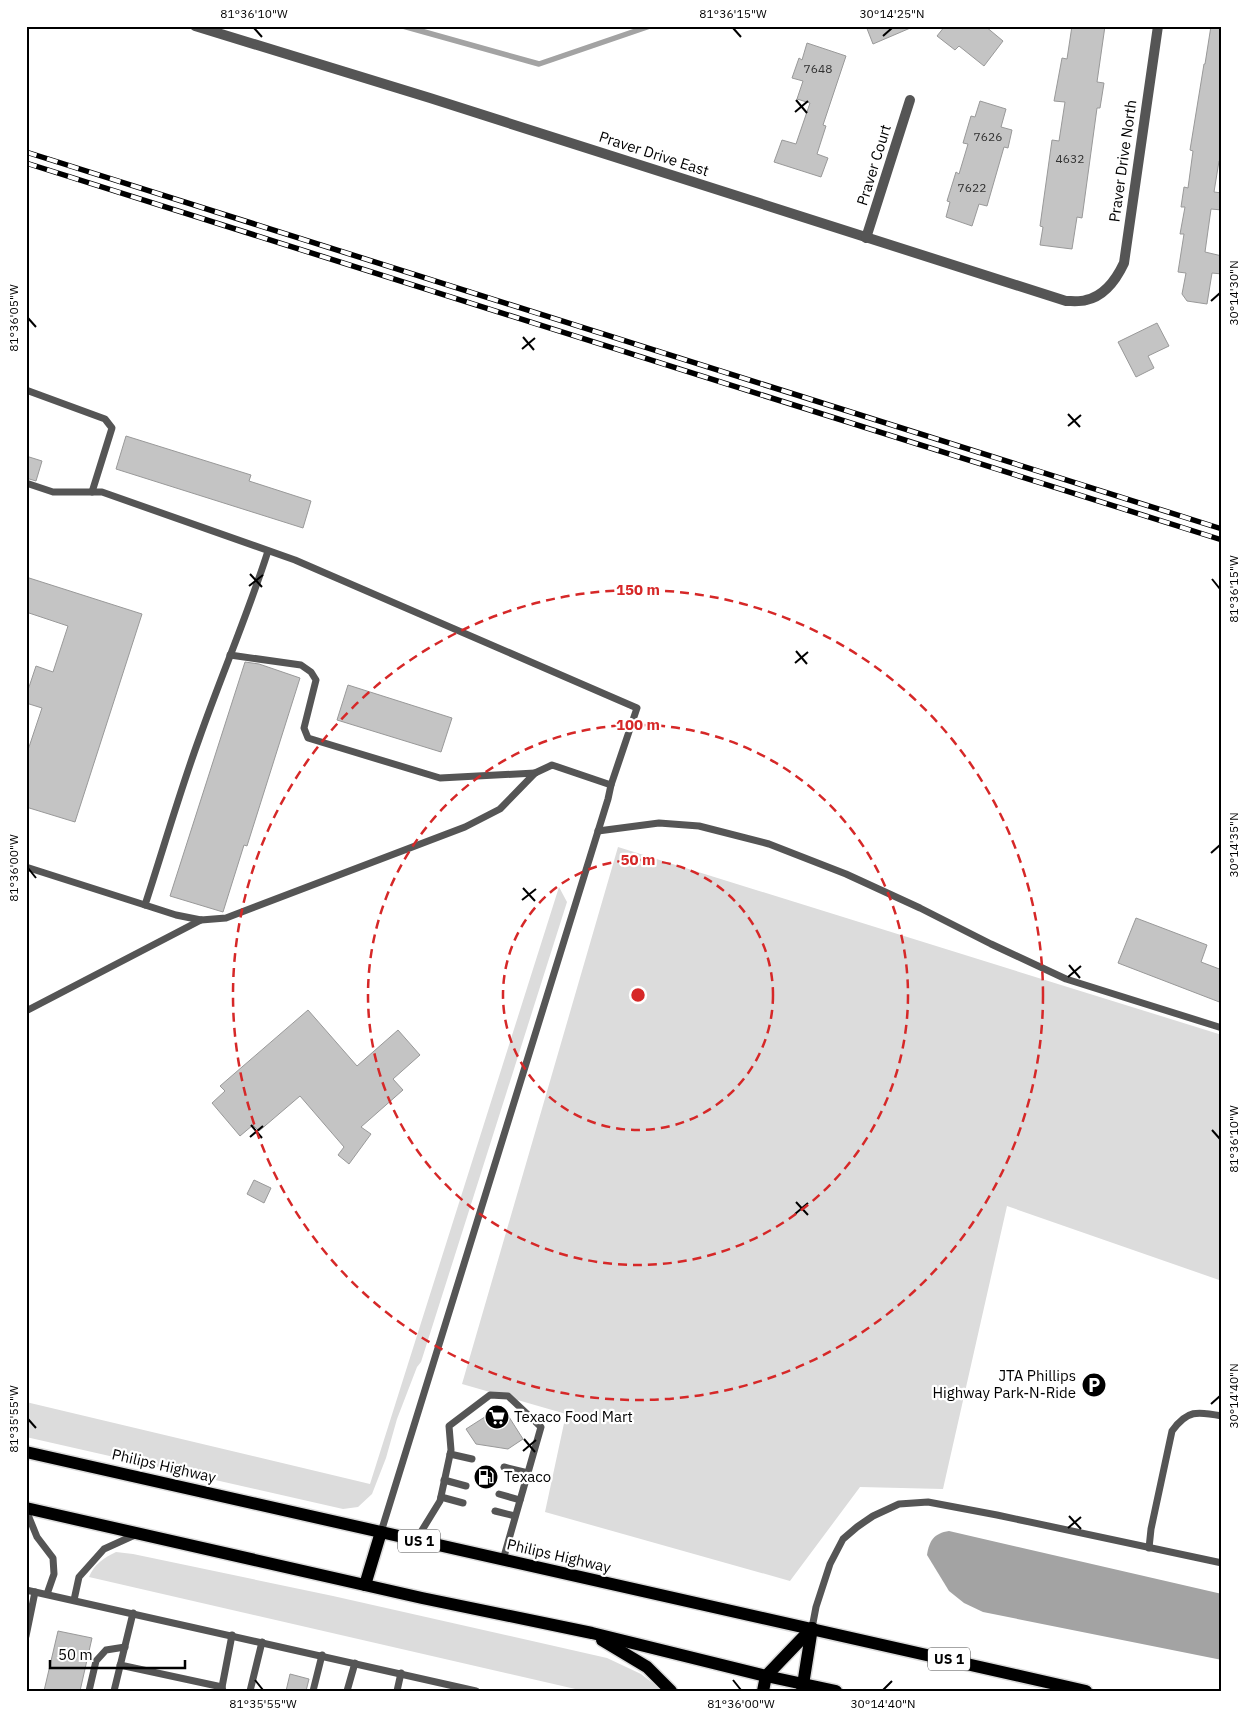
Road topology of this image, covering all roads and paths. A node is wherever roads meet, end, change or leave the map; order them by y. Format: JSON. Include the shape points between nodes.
{"nodes":[{"id":1,"x":195,"y":26,"type":"edge"},
{"id":2,"x":1158,"y":26,"type":"edge"},
{"id":3,"x":910,"y":100,"type":"dead end"},
{"id":4,"x":866,"y":238,"type":"junction"},
{"id":5,"x":1103,"y":293,"type":"joint"},
{"id":6,"x":26,"y":390,"type":"edge"},
{"id":7,"x":26,"y":483,"type":"edge"},
{"id":8,"x":92,"y":492,"type":"junction"},
{"id":9,"x":268,"y":551,"type":"junction"},
{"id":10,"x":230,"y":655,"type":"junction"},
{"id":11,"x":535,"y":773,"type":"junction"},
{"id":12,"x":611,"y":785,"type":"junction"},
{"id":13,"x":598,"y":831,"type":"junction"},
{"id":14,"x":26,"y":867,"type":"edge"},
{"id":15,"x":145,"y":905,"type":"junction"},
{"id":16,"x":201,"y":920,"type":"junction"},
{"id":17,"x":26,"y":1011,"type":"edge"},
{"id":18,"x":1222,"y":1028,"type":"edge"},
{"id":19,"x":1222,"y":1416,"type":"edge"},
{"id":20,"x":26,"y":1452,"type":"edge"},
{"id":21,"x":450,"y":1454,"type":"junction"},
{"id":22,"x":472,"y":1459,"type":"dead end"},
{"id":23,"x":504,"y":1467,"type":"dead end"},
{"id":24,"x":528,"y":1473,"type":"junction"},
{"id":25,"x":444,"y":1480,"type":"junction"},
{"id":26,"x":466,"y":1486,"type":"dead end"},
{"id":27,"x":498,"y":1494,"type":"dead end"},
{"id":28,"x":441,"y":1497,"type":"junction"},
{"id":29,"x":520,"y":1500,"type":"junction"},
{"id":30,"x":463,"y":1503,"type":"dead end"},
{"id":31,"x":26,"y":1509,"type":"edge"},
{"id":32,"x":495,"y":1511,"type":"dead end"},
{"id":33,"x":515,"y":1516,"type":"junction"},
{"id":34,"x":380,"y":1532,"type":"junction"},
{"id":35,"x":138,"y":1533,"type":"junction"},
{"id":36,"x":416,"y":1540,"type":"junction"},
{"id":37,"x":1149,"y":1548,"type":"junction"},
{"id":38,"x":503,"y":1560,"type":"junction"},
{"id":39,"x":1222,"y":1563,"type":"edge"},
{"id":40,"x":365,"y":1585,"type":"junction"},
{"id":41,"x":26,"y":1590,"type":"edge"},
{"id":42,"x":35,"y":1592,"type":"junction"},
{"id":43,"x":47,"y":1594,"type":"junction"},
{"id":44,"x":74,"y":1600,"type":"junction"},
{"id":45,"x":132,"y":1613,"type":"junction"},
{"id":46,"x":812,"y":1628,"type":"junction"},
{"id":47,"x":592,"y":1633,"type":"junction"},
{"id":48,"x":232,"y":1635,"type":"junction"},
{"id":49,"x":26,"y":1636,"type":"edge"},
{"id":50,"x":262,"y":1642,"type":"junction"},
{"id":51,"x":124,"y":1647,"type":"junction"},
{"id":52,"x":322,"y":1655,"type":"junction"},
{"id":53,"x":355,"y":1663,"type":"junction"},
{"id":54,"x":120,"y":1665,"type":"junction"},
{"id":55,"x":401,"y":1673,"type":"junction"},
{"id":56,"x":766,"y":1676,"type":"junction"},
{"id":57,"x":803,"y":1687,"type":"edge"},
{"id":58,"x":223,"y":1689,"type":"edge"},
{"id":59,"x":89,"y":1691,"type":"edge"},
{"id":60,"x":114,"y":1691,"type":"edge"},
{"id":61,"x":250,"y":1691,"type":"edge"},
{"id":62,"x":313,"y":1691,"type":"edge"},
{"id":63,"x":347,"y":1691,"type":"edge"},
{"id":64,"x":397,"y":1691,"type":"edge"},
{"id":65,"x":476,"y":1691,"type":"edge"},
{"id":66,"x":672,"y":1691,"type":"edge"},
{"id":67,"x":763,"y":1691,"type":"edge"},
{"id":68,"x":836,"y":1691,"type":"edge"},
{"id":69,"x":1086,"y":1691,"type":"edge"}],
"edges":[{"from":1,"to":4,"type":"street","name":"Praver Drive East"},
{"from":2,"to":5,"type":"street","name":"Praver Drive North","via":[[1124,263],[1117,279]]},
{"from":3,"to":4,"type":"street","name":"Praver Court"},
{"from":4,"to":5,"type":"street","name":"Praver Drive East","via":[[1066,301],[1086,300]]},
{"from":6,"to":8,"type":"lane","via":[[105,419],[112,428]]},
{"from":7,"to":8,"type":"lane","via":[[53,492]]},
{"from":8,"to":9,"type":"lane","via":[[102,492]]},
{"from":9,"to":10,"type":"lane"},
{"from":9,"to":12,"type":"lane","via":[[637,708]]},
{"from":10,"to":11,"type":"lane","via":[[301,665],[311,672],[316,680],[304,728],[308,738],[440,778]]},
{"from":10,"to":15,"type":"lane","via":[[198,741]]},
{"from":11,"to":12,"type":"lane","via":[[552,765]]},
{"from":11,"to":16,"type":"lane","via":[[500,809],[465,827],[226,918]]},
{"from":12,"to":13,"type":"lane"},
{"from":13,"to":18,"type":"lane","via":[[659,823],[699,826],[769,844],[846,874],[1066,979]]},
{"from":13,"to":34,"type":"lane"},
{"from":14,"to":15,"type":"lane"},
{"from":15,"to":16,"type":"lane"},
{"from":16,"to":17,"type":"lane"},
{"from":19,"to":37,"type":"lane","via":[[1193,1414],[1181,1419],[1172,1431]]},
{"from":20,"to":34,"type":"main road","name":"Philips Highway","number":"US 1"},
{"from":21,"to":22,"type":"lane"},
{"from":21,"to":24,"type":"lane","via":[[449,1426],[490,1395],[508,1396],[541,1427]]},
{"from":21,"to":25,"type":"lane"},
{"from":23,"to":24,"type":"lane"},
{"from":24,"to":29,"type":"lane"},
{"from":25,"to":26,"type":"lane"},
{"from":25,"to":28,"type":"lane"},
{"from":27,"to":29,"type":"lane"},
{"from":28,"to":30,"type":"lane"},
{"from":28,"to":36,"type":"lane"},
{"from":29,"to":33,"type":"lane"},
{"from":31,"to":35,"type":"main road"},
{"from":31,"to":43,"type":"lane","via":[[37,1537],[53,1558],[54,1574]]},
{"from":32,"to":33,"type":"lane"},
{"from":33,"to":38,"type":"lane"},
{"from":34,"to":36,"type":"main road","name":"Philips Highway","number":"US 1"},
{"from":34,"to":40,"type":"main road"},
{"from":35,"to":40,"type":"main road"},
{"from":35,"to":44,"type":"lane","via":[[104,1549],[79,1576]]},
{"from":36,"to":38,"type":"main road","name":"Philips Highway","number":"US 1"},
{"from":37,"to":39,"type":"lane"},
{"from":37,"to":46,"type":"lane","via":[[928,1502],[899,1504],[873,1516],[843,1539],[830,1564]]},
{"from":38,"to":46,"type":"main road","name":"Philips Highway","number":"US 1"},
{"from":40,"to":47,"type":"main road"},
{"from":41,"to":42,"type":"lane"},
{"from":42,"to":43,"type":"lane"},
{"from":42,"to":49,"type":"lane"},
{"from":43,"to":44,"type":"lane"},
{"from":44,"to":45,"type":"lane"},
{"from":45,"to":48,"type":"lane"},
{"from":45,"to":51,"type":"lane"},
{"from":46,"to":56,"type":"main road"},
{"from":46,"to":57,"type":"main road"},
{"from":46,"to":69,"type":"main road","name":"Philips Highway","number":"US 1"},
{"from":47,"to":56,"type":"main road"},
{"from":47,"to":66,"type":"main road","via":[[647,1667]]},
{"from":48,"to":50,"type":"lane"},
{"from":48,"to":58,"type":"lane"},
{"from":50,"to":52,"type":"lane"},
{"from":50,"to":61,"type":"lane"},
{"from":51,"to":54,"type":"lane"},
{"from":51,"to":59,"type":"lane","via":[[106,1650],[96,1661]]},
{"from":52,"to":53,"type":"lane"},
{"from":52,"to":62,"type":"lane"},
{"from":53,"to":55,"type":"lane"},
{"from":53,"to":63,"type":"lane"},
{"from":54,"to":58,"type":"lane"},
{"from":54,"to":60,"type":"lane"},
{"from":55,"to":64,"type":"lane"},
{"from":55,"to":65,"type":"lane"},
{"from":56,"to":57,"type":"main road"},
{"from":56,"to":67,"type":"main road"},
{"from":57,"to":68,"type":"main road"}]}
